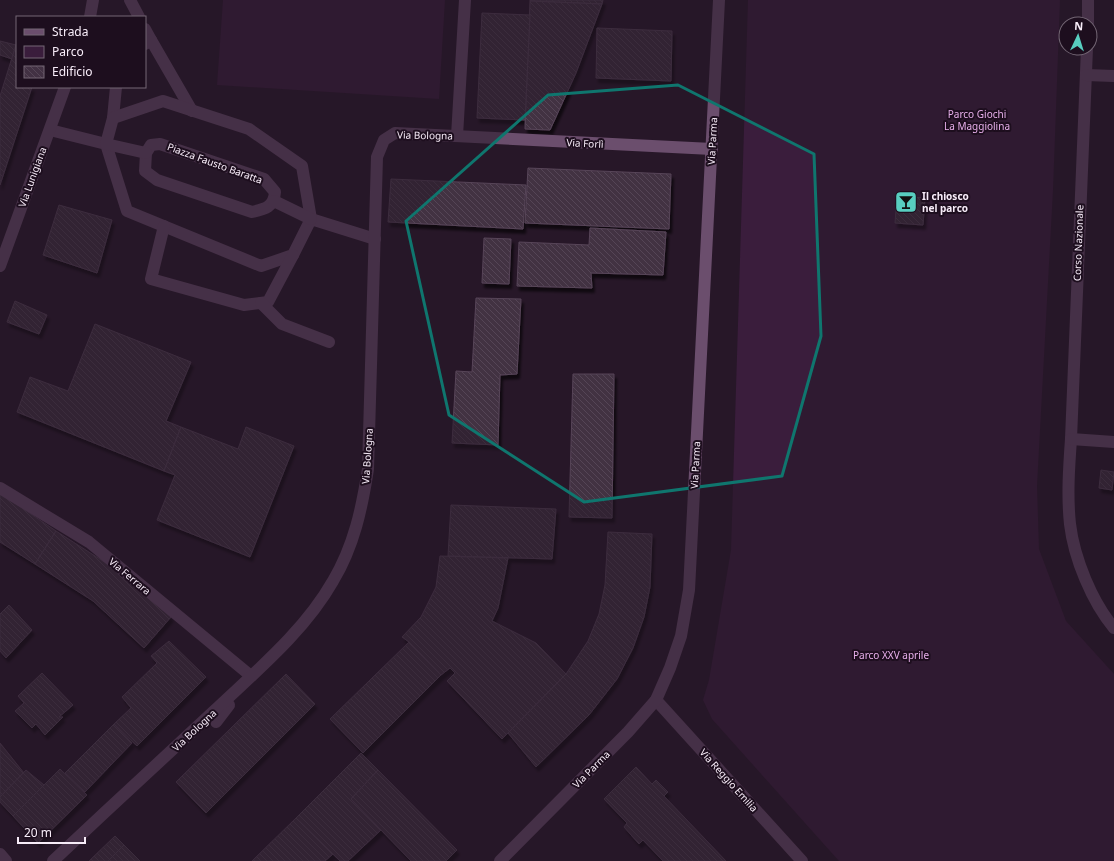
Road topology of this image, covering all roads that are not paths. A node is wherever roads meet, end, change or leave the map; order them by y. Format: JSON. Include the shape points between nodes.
{"nodes":[{"id":1,"x":93,"y":0,"type":"edge"},
{"id":2,"x":130,"y":0,"type":"edge"},
{"id":3,"x":465,"y":0,"type":"edge"},
{"id":4,"x":719,"y":0,"type":"edge"},
{"id":5,"x":1088,"y":0,"type":"edge"},
{"id":6,"x":90,"y":16,"type":"edge"},
{"id":7,"x":138,"y":16,"type":"edge"},
{"id":8,"x":1088,"y":16,"type":"edge"},
{"id":9,"x":148,"y":42,"type":"edge"},
{"id":10,"x":1087,"y":56,"type":"edge"},
{"id":11,"x":1086,"y":75,"type":"junction"},
{"id":12,"x":1114,"y":76,"type":"edge"},
{"id":13,"x":65,"y":88,"type":"edge"},
{"id":14,"x":116,"y":88,"type":"edge"},
{"id":15,"x":192,"y":111,"type":"junction"},
{"id":16,"x":113,"y":118,"type":"junction"},
{"id":17,"x":50,"y":130,"type":"junction"},
{"id":18,"x":457,"y":136,"type":"junction"},
{"id":19,"x":106,"y":144,"type":"junction"},
{"id":20,"x":712,"y":149,"type":"junction"},
{"id":21,"x":146,"y":153,"type":"junction"},
{"id":22,"x":274,"y":200,"type":"junction"},
{"id":23,"x":311,"y":219,"type":"junction"},
{"id":24,"x":164,"y":226,"type":"junction"},
{"id":25,"x":375,"y":239,"type":"junction"},
{"id":26,"x":293,"y":255,"type":"junction"},
{"id":27,"x":0,"y":266,"type":"edge"},
{"id":28,"x":261,"y":302,"type":"junction"},
{"id":29,"x":329,"y":342,"type":"dead end"},
{"id":30,"x":1071,"y":438,"type":"junction"},
{"id":31,"x":1114,"y":442,"type":"edge"},
{"id":32,"x":0,"y":488,"type":"edge"},
{"id":33,"x":1114,"y":628,"type":"edge"},
{"id":34,"x":249,"y":679,"type":"junction"},
{"id":35,"x":656,"y":700,"type":"junction"},
{"id":36,"x":216,"y":722,"type":"dead end"},
{"id":37,"x":0,"y":854,"type":"edge"},
{"id":38,"x":6,"y":861,"type":"edge"},
{"id":39,"x":53,"y":861,"type":"edge"},
{"id":40,"x":500,"y":861,"type":"edge"},
{"id":41,"x":802,"y":861,"type":"edge"}],
"edges":[{"from":1,"to":6,"type":"street"},
{"from":2,"to":7,"type":"street"},
{"from":3,"to":18,"type":"street","name":"Via Bologna"},
{"from":4,"to":20,"type":"street","name":"Via Parma"},
{"from":5,"to":8,"type":"street"},
{"from":9,"to":15,"type":"street"},
{"from":10,"to":11,"type":"street","name":"Corso Nazionale"},
{"from":11,"to":12,"type":"street"},
{"from":11,"to":30,"type":"street","name":"Corso Nazionale"},
{"from":13,"to":17,"type":"street","name":"Via Lunigiana"},
{"from":14,"to":16,"type":"street"},
{"from":15,"to":16,"type":"street","via":[[162,101]]},
{"from":15,"to":23,"type":"street","via":[[249,129],[302,166]]},
{"from":16,"to":19,"type":"street"},
{"from":17,"to":19,"type":"street"},
{"from":17,"to":27,"type":"street","name":"Via Lunigiana"},
{"from":18,"to":20,"type":"street","name":"Via Forlì"},
{"from":18,"to":25,"type":"street","name":"Via Bologna","via":[[395,133],[384,140],[377,157]]},
{"from":19,"to":21,"type":"street"},
{"from":19,"to":24,"type":"street","via":[[127,210]]},
{"from":20,"to":35,"type":"street","name":"Via Parma","via":[[689,590],[681,636]]},
{"from":21,"to":22,"type":"street","name":"Piazza Fausto Baratta","via":[[151,145],[160,144],[264,179],[275,192]]},
{"from":21,"to":22,"type":"street","via":[[146,171],[157,180],[252,212],[268,209]]},
{"from":22,"to":23,"type":"street"},
{"from":23,"to":25,"type":"street"},
{"from":23,"to":26,"type":"street"},
{"from":24,"to":26,"type":"street","via":[[261,266]]},
{"from":24,"to":28,"type":"street","via":[[151,279],[244,305]]},
{"from":25,"to":34,"type":"street","name":"Via Bologna","via":[[368,469],[362,510],[350,547],[334,581],[310,618]]},
{"from":26,"to":28,"type":"street","via":[[268,302]]},
{"from":28,"to":29,"type":"street","via":[[282,324]]},
{"from":30,"to":31,"type":"street"},
{"from":30,"to":33,"type":"street","name":"Corso Nazionale","via":[[1068,483],[1070,526],[1081,568],[1095,599]]},
{"from":32,"to":34,"type":"street","name":"Via Ferrara","via":[[89,542]]},
{"from":34,"to":36,"type":"street"},
{"from":34,"to":39,"type":"street","name":"Via Bologna"},
{"from":35,"to":40,"type":"street","name":"Via Parma","via":[[628,732]]},
{"from":35,"to":41,"type":"street","name":"Via Reggio Emilia"},
{"from":37,"to":38,"type":"street"}]}
